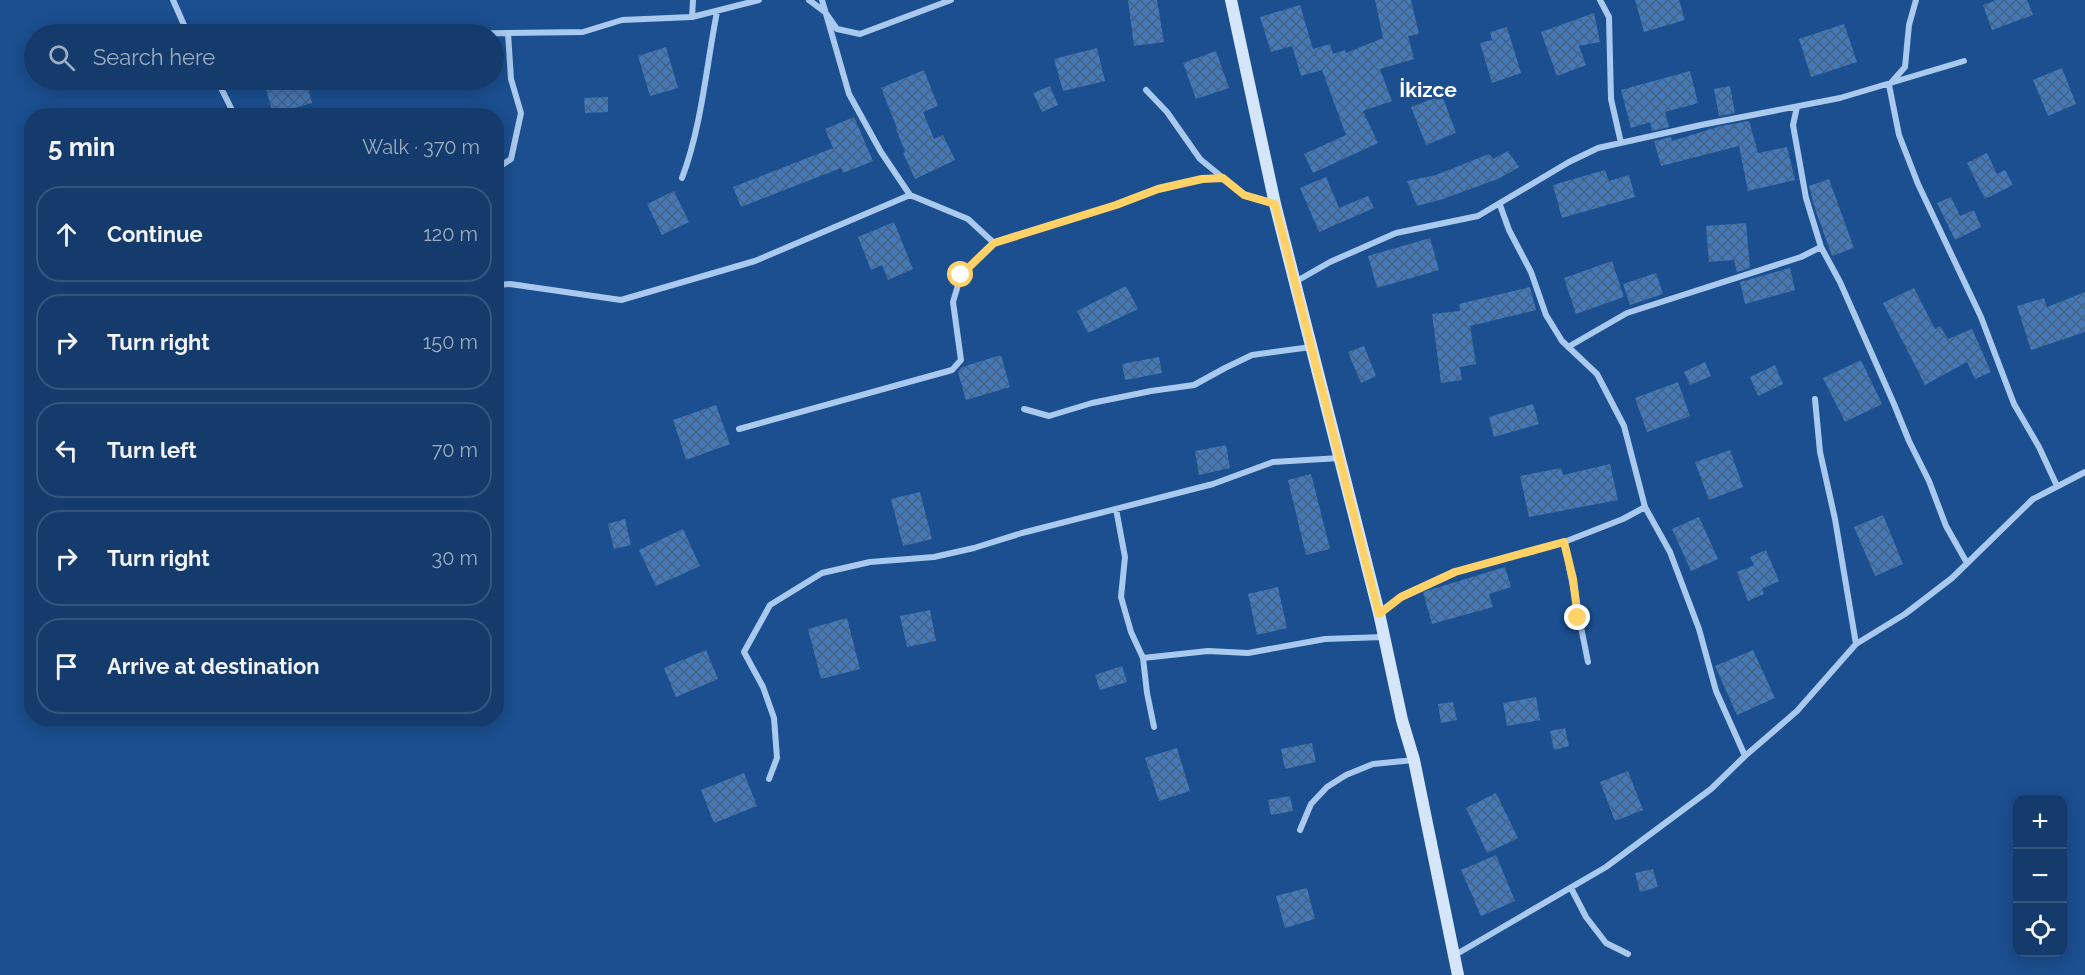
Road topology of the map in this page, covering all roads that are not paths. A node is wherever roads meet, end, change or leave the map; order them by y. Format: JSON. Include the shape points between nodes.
{"nodes":[{"id":1,"x":173,"y":0,"type":"edge"},
{"id":2,"x":693,"y":0,"type":"edge"},
{"id":3,"x":759,"y":0,"type":"edge"},
{"id":4,"x":809,"y":0,"type":"edge"},
{"id":5,"x":822,"y":0,"type":"edge"},
{"id":6,"x":951,"y":0,"type":"edge"},
{"id":7,"x":1231,"y":0,"type":"edge"},
{"id":8,"x":1601,"y":0,"type":"edge"},
{"id":9,"x":1916,"y":0,"type":"edge"},
{"id":10,"x":717,"y":12,"type":"junction"},
{"id":11,"x":825,"y":12,"type":"junction"},
{"id":12,"x":692,"y":17,"type":"junction"},
{"id":13,"x":184,"y":24,"type":"edge"},
{"id":14,"x":504,"y":33,"type":"edge"},
{"id":15,"x":508,"y":33,"type":"junction"},
{"id":16,"x":1964,"y":61,"type":"dead end"},
{"id":17,"x":1889,"y":85,"type":"junction"},
{"id":18,"x":222,"y":90,"type":"edge"},
{"id":19,"x":1146,"y":90,"type":"dead end"},
{"id":20,"x":1797,"y":107,"type":"junction"},
{"id":21,"x":231,"y":108,"type":"edge"},
{"id":22,"x":1621,"y":143,"type":"junction"},
{"id":23,"x":504,"y":164,"type":"edge"},
{"id":24,"x":682,"y":178,"type":"dead end"},
{"id":25,"x":1223,"y":178,"type":"junction"},
{"id":26,"x":910,"y":195,"type":"junction"},
{"id":27,"x":1275,"y":204,"type":"junction"},
{"id":28,"x":1500,"y":205,"type":"junction"},
{"id":29,"x":994,"y":243,"type":"junction"},
{"id":30,"x":1821,"y":247,"type":"junction"},
{"id":31,"x":1296,"y":282,"type":"junction"},
{"id":32,"x":504,"y":284,"type":"edge"},
{"id":33,"x":1312,"y":347,"type":"junction"},
{"id":34,"x":1568,"y":347,"type":"junction"},
{"id":35,"x":1815,"y":399,"type":"dead end"},
{"id":36,"x":1024,"y":409,"type":"dead end"},
{"id":37,"x":739,"y":429,"type":"dead end"},
{"id":38,"x":1340,"y":458,"type":"junction"},
{"id":39,"x":2085,"y":472,"type":"edge"},
{"id":40,"x":2057,"y":486,"type":"junction"},
{"id":41,"x":1645,"y":507,"type":"junction"},
{"id":42,"x":1116,"y":509,"type":"junction"},
{"id":43,"x":1564,"y":542,"type":"junction"},
{"id":44,"x":1967,"y":562,"type":"junction"},
{"id":45,"x":1379,"y":614,"type":"junction"},
{"id":46,"x":1385,"y":637,"type":"junction"},
{"id":47,"x":1856,"y":645,"type":"junction"},
{"id":48,"x":1143,"y":658,"type":"junction"},
{"id":49,"x":1588,"y":662,"type":"dead end"},
{"id":50,"x":1154,"y":727,"type":"dead end"},
{"id":51,"x":1745,"y":756,"type":"junction"},
{"id":52,"x":1414,"y":760,"type":"junction"},
{"id":53,"x":769,"y":779,"type":"dead end"},
{"id":54,"x":1300,"y":830,"type":"dead end"},
{"id":55,"x":1570,"y":888,"type":"junction"},
{"id":56,"x":1628,"y":954,"type":"dead end"},
{"id":57,"x":1455,"y":955,"type":"junction"},
{"id":58,"x":1458,"y":975,"type":"edge"}],
"edges":[{"from":1,"to":13,"type":"street"},
{"from":2,"to":12,"type":"street"},
{"from":3,"to":10,"type":"street"},
{"from":4,"to":11,"type":"street"},
{"from":5,"to":11,"type":"street"},
{"from":6,"to":11,"type":"street","via":[[860,34],[837,29]]},
{"from":7,"to":27,"type":"main road"},
{"from":8,"to":22,"type":"street","via":[[1609,17],[1611,99]]},
{"from":9,"to":17,"type":"street","via":[[1905,67]]},
{"from":10,"to":12,"type":"street"},
{"from":10,"to":24,"type":"street"},
{"from":11,"to":26,"type":"street","via":[[849,94]]},
{"from":12,"to":15,"type":"street","via":[[622,20],[583,32]]},
{"from":14,"to":15,"type":"street"},
{"from":15,"to":23,"type":"street","via":[[511,79],[521,113],[511,159]]},
{"from":16,"to":17,"type":"street"},
{"from":17,"to":20,"type":"street"},
{"from":17,"to":40,"type":"street","via":[[1899,135],[1918,184],[1981,317],[2014,404]]},
{"from":18,"to":21,"type":"street"},
{"from":19,"to":25,"type":"street","via":[[1200,159]]},
{"from":20,"to":22,"type":"street"},
{"from":20,"to":30,"type":"street","via":[[1793,125],[1806,198]]},
{"from":22,"to":28,"type":"street","via":[[1598,148],[1569,162]]},
{"from":25,"to":27,"type":"street","via":[[1244,195]]},
{"from":25,"to":29,"type":"street","via":[[1158,189]]},
{"from":26,"to":29,"type":"street","via":[[968,219]]},
{"from":26,"to":32,"type":"street","via":[[755,261],[621,300]]},
{"from":27,"to":31,"type":"main road"},
{"from":28,"to":31,"type":"street","via":[[1478,216],[1396,233]]},
{"from":28,"to":34,"type":"street","via":[[1546,315]]},
{"from":29,"to":37,"type":"street","via":[[961,275],[953,302],[961,360],[952,370]]},
{"from":30,"to":34,"type":"street","via":[[1628,313]]},
{"from":30,"to":44,"type":"street","via":[[1840,282],[1946,526]]},
{"from":31,"to":33,"type":"main road"},
{"from":33,"to":36,"type":"street","via":[[1252,355],[1194,386],[1092,403],[1049,416]]},
{"from":33,"to":38,"type":"main road"},
{"from":34,"to":41,"type":"street","via":[[1597,374],[1624,426]]},
{"from":35,"to":47,"type":"street","via":[[1820,452]]},
{"from":38,"to":42,"type":"street","via":[[1273,462],[1213,484]]},
{"from":38,"to":45,"type":"main road"},
{"from":39,"to":40,"type":"street"},
{"from":40,"to":44,"type":"street","via":[[2033,499]]},
{"from":41,"to":43,"type":"street"},
{"from":41,"to":51,"type":"street","via":[[1670,552],[1699,629],[1716,691]]},
{"from":42,"to":48,"type":"street","via":[[1125,557],[1121,597]]},
{"from":42,"to":53,"type":"street","via":[[934,557],[870,561],[822,573],[770,605],[744,652],[774,718],[777,758]]},
{"from":43,"to":45,"type":"street","via":[[1455,572],[1401,597]]},
{"from":43,"to":49,"type":"street"},
{"from":44,"to":47,"type":"street","via":[[1905,614]]},
{"from":45,"to":46,"type":"main road"},
{"from":46,"to":48,"type":"street","via":[[1325,639],[1248,653],[1208,651]]},
{"from":46,"to":52,"type":"main road"},
{"from":47,"to":51,"type":"street","via":[[1797,711]]},
{"from":48,"to":50,"type":"street"},
{"from":51,"to":55,"type":"street","via":[[1711,789],[1606,867]]},
{"from":52,"to":54,"type":"street","via":[[1373,764],[1327,787],[1311,804]]},
{"from":52,"to":57,"type":"main road"},
{"from":55,"to":56,"type":"street","via":[[1606,943]]},
{"from":55,"to":57,"type":"street"},
{"from":57,"to":58,"type":"main road"}]}
